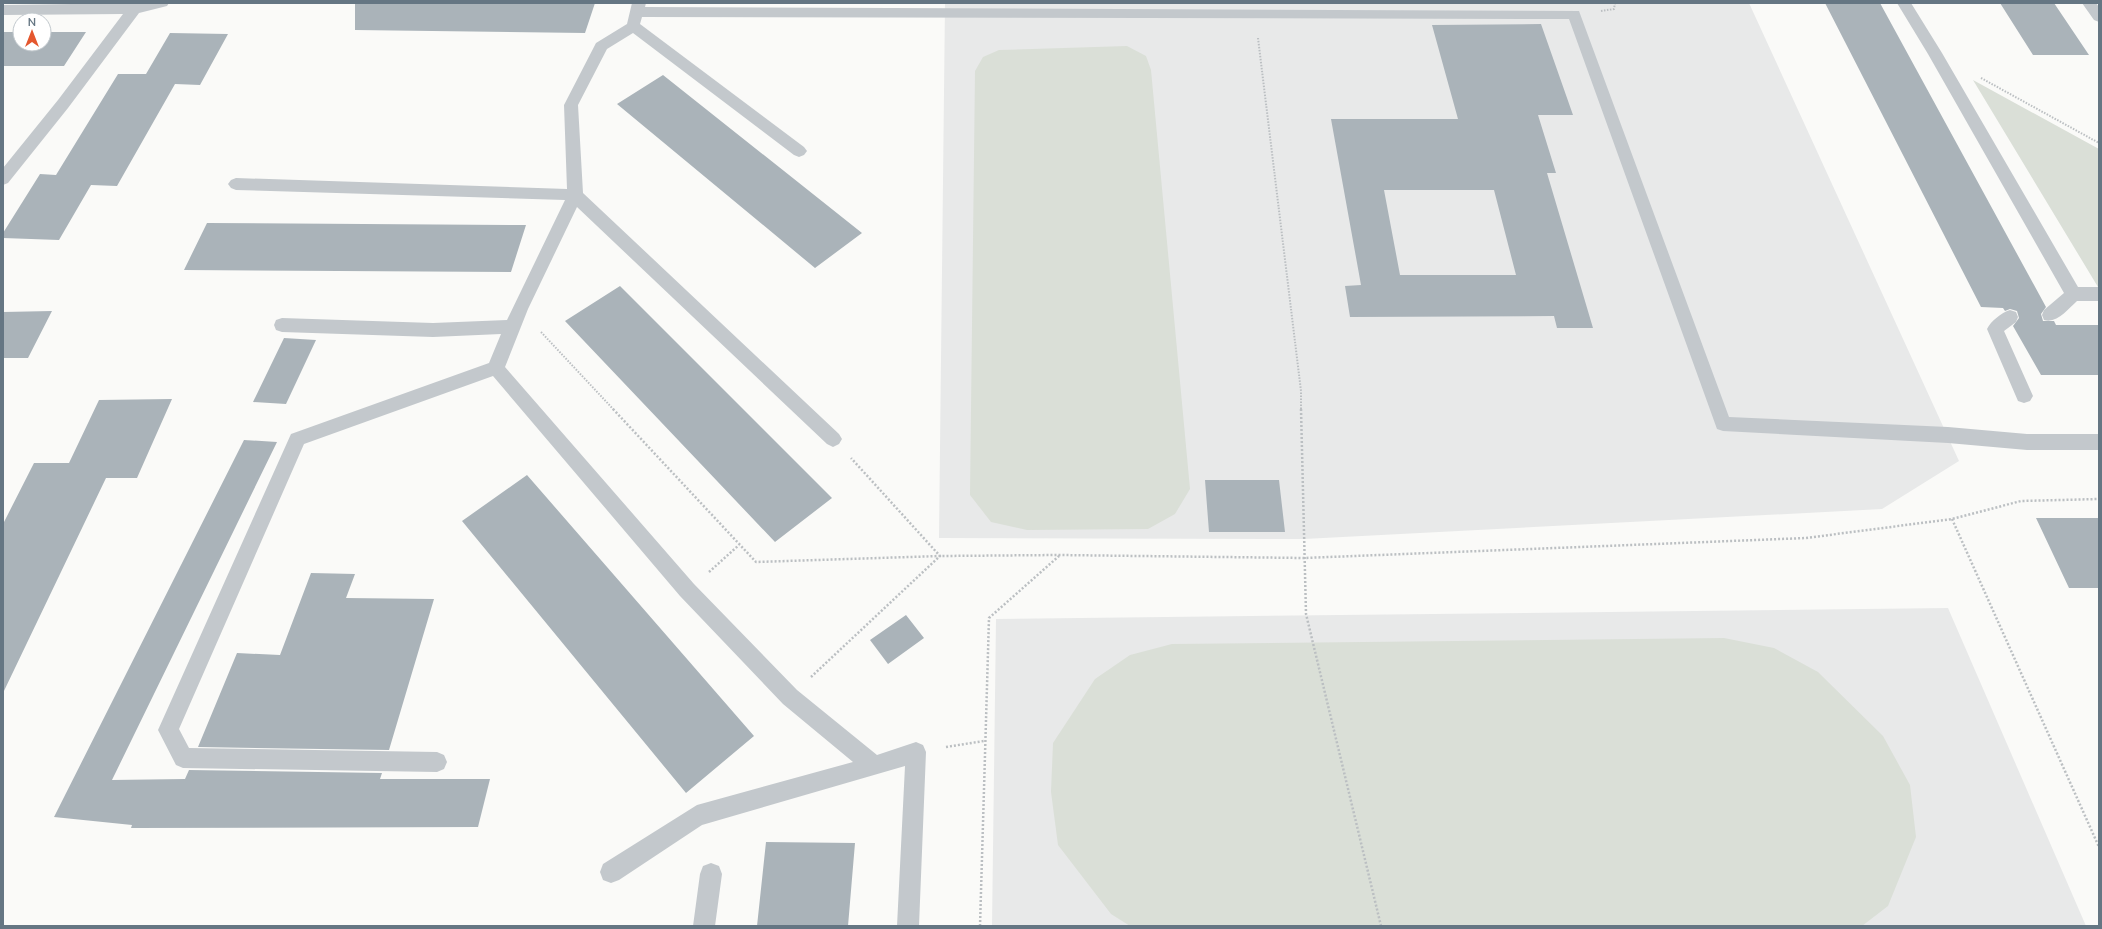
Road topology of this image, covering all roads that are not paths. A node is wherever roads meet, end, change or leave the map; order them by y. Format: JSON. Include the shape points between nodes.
{"nodes":[{"id":1,"x":162,"y":3,"type":"edge"},
{"id":2,"x":1904,"y":3,"type":"edge"},
{"id":3,"x":2089,"y":3,"type":"edge"},
{"id":4,"x":134,"y":9,"type":"junction"},
{"id":5,"x":3,"y":10,"type":"edge"},
{"id":6,"x":636,"y":14,"type":"edge"},
{"id":7,"x":2099,"y":17,"type":"edge"},
{"id":8,"x":799,"y":151,"type":"dead end"},
{"id":9,"x":3,"y":179,"type":"edge"},
{"id":10,"x":236,"y":184,"type":"dead end"},
{"id":11,"x":575,"y":195,"type":"junction"},
{"id":12,"x":2073,"y":294,"type":"junction"},
{"id":13,"x":2099,"y":294,"type":"edge"},
{"id":14,"x":2050,"y":315,"type":"dead end"},
{"id":15,"x":2010,"y":317,"type":"dead end"},
{"id":16,"x":282,"y":325,"type":"dead end"},
{"id":17,"x":513,"y":327,"type":"junction"},
{"id":18,"x":496,"y":368,"type":"junction"},
{"id":19,"x":2024,"y":396,"type":"dead end"},
{"id":20,"x":833,"y":439,"type":"road end"},
{"id":21,"x":2099,"y":442,"type":"edge"},
{"id":22,"x":437,"y":762,"type":"dead end"},
{"id":23,"x":874,"y":766,"type":"junction"},
{"id":24,"x":611,"y":872,"type":"dead end"},
{"id":25,"x":711,"y":874,"type":"dead end"},
{"id":26,"x":704,"y":926,"type":"edge"},
{"id":27,"x":908,"y":926,"type":"edge"}],
"edges":[{"from":1,"to":4,"type":"lane"},
{"from":2,"to":12,"type":"lane"},
{"from":3,"to":7,"type":"lane"},
{"from":4,"to":5,"type":"lane"},
{"from":4,"to":9,"type":"lane"},
{"from":6,"to":8,"type":"lane"},
{"from":6,"to":11,"type":"lane","via":[[601,46],[571,105]]},
{"from":6,"to":21,"type":"lane","via":[[1574,14],[1723,424],[1948,435],[2027,442]]},
{"from":10,"to":11,"type":"lane"},
{"from":11,"to":17,"type":"lane"},
{"from":11,"to":20,"type":"lane"},
{"from":12,"to":13,"type":"lane"},
{"from":12,"to":14,"type":"lane"},
{"from":15,"to":19,"type":"lane","via":[[1994,329]]},
{"from":16,"to":17,"type":"lane","via":[[433,330]]},
{"from":17,"to":18,"type":"lane"},
{"from":18,"to":22,"type":"lane","via":[[297,439],[168,730],[184,758]]},
{"from":18,"to":23,"type":"lane","via":[[687,590],[790,697]]},
{"from":23,"to":24,"type":"lane","via":[[697,816]]},
{"from":23,"to":27,"type":"lane","via":[[916,752]]},
{"from":25,"to":26,"type":"lane"}]}
